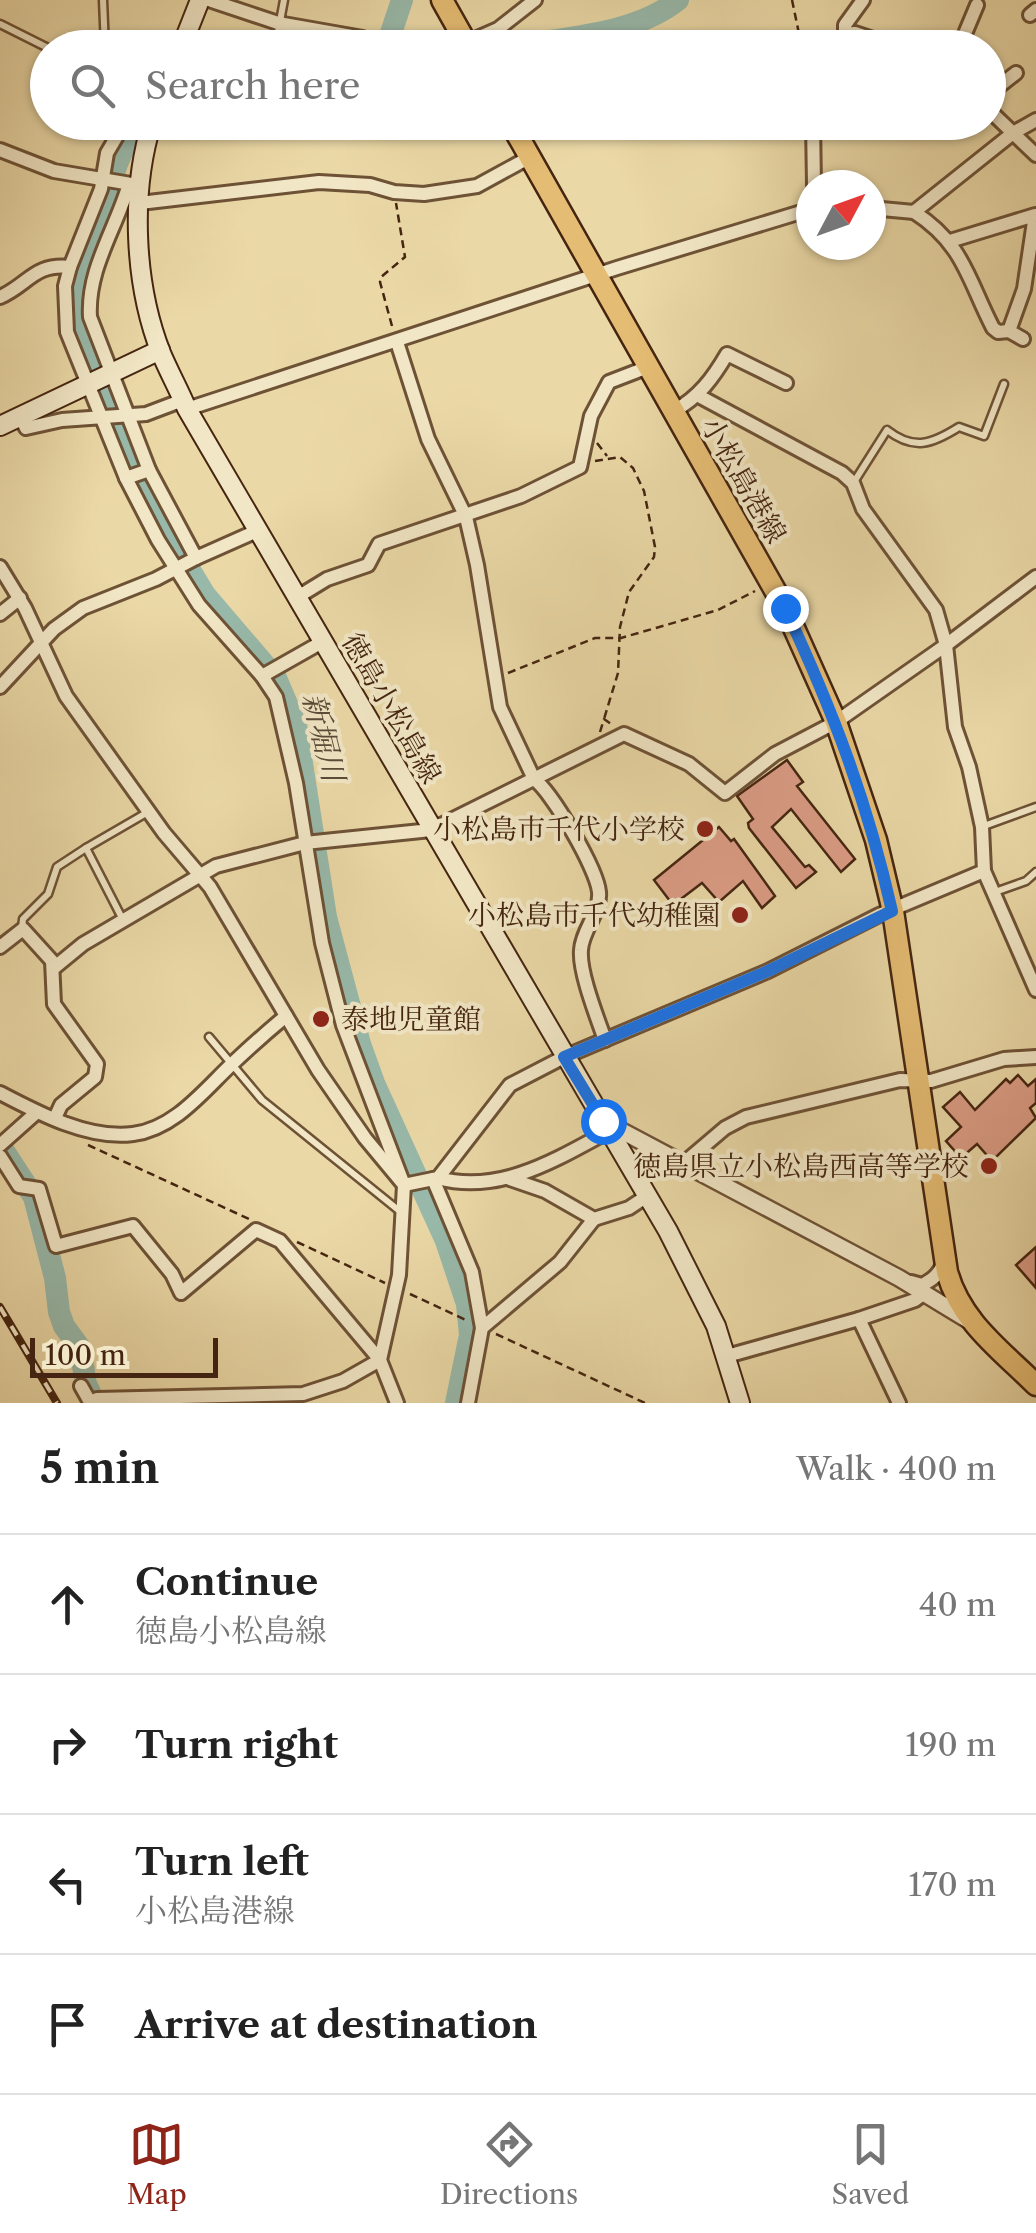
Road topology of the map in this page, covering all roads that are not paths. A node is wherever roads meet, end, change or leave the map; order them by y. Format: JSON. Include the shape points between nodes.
{"nodes":[{"id":1,"x":103,"y":0,"type":"edge"},
{"id":2,"x":200,"y":0,"type":"edge"},
{"id":3,"x":209,"y":0,"type":"edge"},
{"id":4,"x":284,"y":0,"type":"edge"},
{"id":5,"x":442,"y":0,"type":"edge"},
{"id":6,"x":535,"y":0,"type":"edge"},
{"id":7,"x":863,"y":0,"type":"edge"},
{"id":8,"x":977,"y":5,"type":"dead end"},
{"id":9,"x":278,"y":23,"type":"junction"},
{"id":10,"x":0,"y":24,"type":"edge"},
{"id":11,"x":104,"y":30,"type":"edge"},
{"id":12,"x":188,"y":30,"type":"edge"},
{"id":13,"x":277,"y":30,"type":"edge"},
{"id":14,"x":318,"y":30,"type":"edge"},
{"id":15,"x":459,"y":30,"type":"edge"},
{"id":16,"x":494,"y":30,"type":"edge"},
{"id":17,"x":845,"y":30,"type":"edge"},
{"id":18,"x":967,"y":30,"type":"edge"},
{"id":19,"x":30,"y":39,"type":"edge"},
{"id":20,"x":1016,"y":73,"type":"dead end"},
{"id":21,"x":1006,"y":81,"type":"edge"},
{"id":22,"x":1036,"y":120,"type":"edge"},
{"id":23,"x":1006,"y":126,"type":"edge"},
{"id":24,"x":1013,"y":133,"type":"junction"},
{"id":25,"x":1006,"y":139,"type":"edge"},
{"id":26,"x":112,"y":140,"type":"edge"},
{"id":27,"x":140,"y":140,"type":"edge"},
{"id":28,"x":520,"y":140,"type":"edge"},
{"id":29,"x":813,"y":140,"type":"edge"},
{"id":30,"x":1004,"y":140,"type":"edge"},
{"id":31,"x":0,"y":150,"type":"edge"},
{"id":32,"x":1036,"y":155,"type":"edge"},
{"id":33,"x":530,"y":157,"type":"junction"},
{"id":34,"x":814,"y":170,"type":"edge"},
{"id":35,"x":105,"y":180,"type":"junction"},
{"id":36,"x":133,"y":189,"type":"junction"},
{"id":37,"x":886,"y":209,"type":"edge"},
{"id":38,"x":914,"y":212,"type":"junction"},
{"id":39,"x":796,"y":214,"type":"edge"},
{"id":40,"x":950,"y":241,"type":"junction"},
{"id":41,"x":70,"y":267,"type":"junction"},
{"id":42,"x":598,"y":275,"type":"junction"},
{"id":43,"x":0,"y":296,"type":"edge"},
{"id":44,"x":1009,"y":331,"type":"junction"},
{"id":45,"x":1022,"y":339,"type":"dead end"},
{"id":46,"x":397,"y":342,"type":"junction"},
{"id":47,"x":160,"y":350,"type":"junction"},
{"id":48,"x":648,"y":366,"type":"junction"},
{"id":49,"x":99,"y":380,"type":"junction"},
{"id":50,"x":786,"y":383,"type":"dead end"},
{"id":51,"x":1004,"y":384,"type":"dead end"},
{"id":52,"x":697,"y":395,"type":"junction"},
{"id":53,"x":185,"y":405,"type":"junction"},
{"id":54,"x":674,"y":410,"type":"junction"},
{"id":55,"x":20,"y":416,"type":"junction"},
{"id":56,"x":114,"y":417,"type":"junction"},
{"id":57,"x":0,"y":426,"type":"edge"},
{"id":58,"x":137,"y":474,"type":"junction"},
{"id":59,"x":853,"y":482,"type":"junction"},
{"id":60,"x":466,"y":517,"type":"junction"},
{"id":61,"x":258,"y":530,"type":"junction"},
{"id":62,"x":185,"y":564,"type":"junction"},
{"id":63,"x":0,"y":567,"type":"edge"},
{"id":64,"x":1034,"y":582,"type":"edge"},
{"id":65,"x":20,"y":598,"type":"junction"},
{"id":66,"x":296,"y":598,"type":"junction"},
{"id":67,"x":0,"y":614,"type":"edge"},
{"id":68,"x":322,"y":642,"type":"junction"},
{"id":69,"x":41,"y":643,"type":"junction"},
{"id":70,"x":946,"y":645,"type":"junction"},
{"id":71,"x":264,"y":675,"type":"junction"},
{"id":72,"x":0,"y":687,"type":"edge"},
{"id":73,"x":836,"y":722,"type":"junction"},
{"id":74,"x":534,"y":779,"type":"junction"},
{"id":75,"x":1036,"y":807,"type":"edge"},
{"id":76,"x":149,"y":812,"type":"junction"},
{"id":77,"x":982,"y":826,"type":"junction"},
{"id":78,"x":431,"y":830,"type":"junction"},
{"id":79,"x":307,"y":844,"type":"junction"},
{"id":80,"x":86,"y":848,"type":"junction"},
{"id":81,"x":984,"y":871,"type":"junction"},
{"id":82,"x":1036,"y":872,"type":"edge"},
{"id":83,"x":200,"y":875,"type":"junction"},
{"id":84,"x":994,"y":893,"type":"junction"},
{"id":85,"x":892,"y":911,"type":"junction"},
{"id":86,"x":124,"y":920,"type":"junction"},
{"id":87,"x":23,"y":929,"type":"junction"},
{"id":88,"x":0,"y":947,"type":"edge"},
{"id":89,"x":55,"y":966,"type":"junction"},
{"id":90,"x":1036,"y":990,"type":"edge"},
{"id":91,"x":286,"y":1016,"type":"junction"},
{"id":92,"x":208,"y":1037,"type":"dead end"},
{"id":93,"x":605,"y":1040,"type":"junction"},
{"id":94,"x":564,"y":1057,"type":"junction"},
{"id":95,"x":1036,"y":1057,"type":"edge"},
{"id":96,"x":233,"y":1063,"type":"junction"},
{"id":97,"x":917,"y":1080,"type":"junction"},
{"id":98,"x":0,"y":1093,"type":"edge"},
{"id":99,"x":37,"y":1112,"type":"junction"},
{"id":100,"x":54,"y":1118,"type":"junction"},
{"id":101,"x":606,"y":1126,"type":"junction"},
{"id":102,"x":2,"y":1144,"type":"edge"},
{"id":103,"x":0,"y":1156,"type":"edge"},
{"id":104,"x":685,"y":1162,"type":"junction"},
{"id":105,"x":434,"y":1179,"type":"junction"},
{"id":106,"x":510,"y":1179,"type":"junction"},
{"id":107,"x":407,"y":1185,"type":"junction"},
{"id":108,"x":647,"y":1196,"type":"junction"},
{"id":109,"x":403,"y":1214,"type":"junction"},
{"id":110,"x":594,"y":1220,"type":"junction"},
{"id":111,"x":945,"y":1260,"type":"junction"},
{"id":112,"x":899,"y":1278,"type":"junction"},
{"id":113,"x":923,"y":1294,"type":"junction"},
{"id":114,"x":860,"y":1319,"type":"junction"},
{"id":115,"x":971,"y":1322,"type":"junction"},
{"id":116,"x":482,"y":1328,"type":"junction"},
{"id":117,"x":726,"y":1356,"type":"junction"},
{"id":118,"x":380,"y":1360,"type":"junction"},
{"id":119,"x":1036,"y":1385,"type":"edge"},
{"id":120,"x":81,"y":1386,"type":"dead end"},
{"id":121,"x":94,"y":1400,"type":"edge"},
{"id":122,"x":397,"y":1403,"type":"edge"},
{"id":123,"x":468,"y":1403,"type":"edge"},
{"id":124,"x":740,"y":1403,"type":"edge"},
{"id":125,"x":899,"y":1403,"type":"edge"}],
"edges":[{"from":1,"to":11,"type":"lane"},
{"from":2,"to":12,"type":"main road"},
{"from":3,"to":9,"type":"street"},
{"from":4,"to":9,"type":"lane"},
{"from":5,"to":15,"type":"main road"},
{"from":6,"to":16,"type":"street"},
{"from":7,"to":17,"type":"street"},
{"from":8,"to":18,"type":"street"},
{"from":9,"to":13,"type":"lane"},
{"from":9,"to":14,"type":"street"},
{"from":10,"to":19,"type":"lane"},
{"from":20,"to":21,"type":"street"},
{"from":22,"to":24,"type":"street"},
{"from":23,"to":24,"type":"street"},
{"from":24,"to":25,"type":"street"},
{"from":24,"to":32,"type":"street"},
{"from":26,"to":35,"type":"street"},
{"from":27,"to":36,"type":"main road","name":"徳島小松島線"},
{"from":28,"to":33,"type":"main road","name":"小松島港線"},
{"from":29,"to":34,"type":"street"},
{"from":30,"to":38,"type":"street"},
{"from":31,"to":35,"type":"street","via":[[54,171]]},
{"from":33,"to":36,"type":"street","via":[[477,186],[424,194],[319,182]]},
{"from":33,"to":42,"type":"main road","name":"小松島港線"},
{"from":35,"to":36,"type":"street"},
{"from":35,"to":41,"type":"street"},
{"from":36,"to":47,"type":"main road","name":"徳島小松島線","via":[[143,286]]},
{"from":36,"to":49,"type":"street","via":[[88,295]]},
{"from":37,"to":38,"type":"street"},
{"from":38,"to":40,"type":"street"},
{"from":39,"to":42,"type":"street"},
{"from":40,"to":44,"type":"street","via":[[993,328]]},
{"from":40,"to":44,"type":"street","via":[[1035,215],[1024,289]]},
{"from":41,"to":43,"type":"street","via":[[26,276]]},
{"from":41,"to":49,"type":"street","via":[[64,316]]},
{"from":42,"to":46,"type":"street"},
{"from":42,"to":48,"type":"main road","name":"小松島港線"},
{"from":44,"to":45,"type":"street"},
{"from":46,"to":53,"type":"street"},
{"from":46,"to":60,"type":"street","via":[[428,439]]},
{"from":47,"to":49,"type":"main road"},
{"from":47,"to":53,"type":"main road","name":"徳島小松島線"},
{"from":48,"to":54,"type":"main road","name":"小松島港線"},
{"from":48,"to":60,"type":"street","via":[[610,382],[591,416],[580,467]]},
{"from":49,"to":55,"type":"main road"},
{"from":49,"to":56,"type":"street"},
{"from":49,"to":56,"type":"street"},
{"from":50,"to":52,"type":"street","via":[[726,354]]},
{"from":51,"to":59,"type":"lane","via":[[984,436],[959,427],[929,443],[903,442],[887,430]]},
{"from":52,"to":54,"type":"street"},
{"from":52,"to":59,"type":"street"},
{"from":53,"to":56,"type":"street"},
{"from":53,"to":61,"type":"main road","name":"徳島小松島線"},
{"from":54,"to":73,"type":"main road","name":"小松島港線","via":[[771,583]]},
{"from":55,"to":56,"type":"street","via":[[26,428]]},
{"from":55,"to":57,"type":"main road"},
{"from":56,"to":58,"type":"street"},
{"from":56,"to":58,"type":"street"},
{"from":58,"to":62,"type":"street"},
{"from":58,"to":62,"type":"street"},
{"from":59,"to":70,"type":"street","via":[[863,508],[936,610]]},
{"from":60,"to":66,"type":"street","via":[[379,544],[368,565]]},
{"from":60,"to":74,"type":"street","via":[[500,707]]},
{"from":61,"to":62,"type":"street"},
{"from":61,"to":66,"type":"main road","name":"徳島小松島線"},
{"from":62,"to":69,"type":"street","via":[[82,608]]},
{"from":62,"to":71,"type":"street","via":[[200,606]]},
{"from":63,"to":65,"type":"street"},
{"from":64,"to":70,"type":"street"},
{"from":65,"to":67,"type":"street"},
{"from":65,"to":69,"type":"street"},
{"from":66,"to":68,"type":"main road","name":"徳島小松島線"},
{"from":68,"to":71,"type":"street"},
{"from":68,"to":78,"type":"main road","name":"徳島小松島線"},
{"from":69,"to":72,"type":"street"},
{"from":69,"to":76,"type":"street","via":[[66,696]]},
{"from":70,"to":73,"type":"street"},
{"from":70,"to":77,"type":"street","via":[[954,727]]},
{"from":71,"to":79,"type":"street","via":[[283,721]]},
{"from":73,"to":74,"type":"street","via":[[775,754],[725,793],[689,764],[624,734]]},
{"from":73,"to":85,"type":"main road","name":"小松島港線"},
{"from":74,"to":78,"type":"street"},
{"from":74,"to":93,"type":"street","via":[[558,806],[596,881],[598,902],[580,950]]},
{"from":75,"to":77,"type":"lane"},
{"from":76,"to":80,"type":"lane"},
{"from":76,"to":83,"type":"street"},
{"from":77,"to":81,"type":"street"},
{"from":78,"to":79,"type":"street"},
{"from":78,"to":94,"type":"main road","name":"徳島小松島線"},
{"from":79,"to":83,"type":"street"},
{"from":79,"to":107,"type":"street","via":[[343,1025]]},
{"from":80,"to":86,"type":"lane"},
{"from":80,"to":87,"type":"lane","via":[[58,867]]},
{"from":81,"to":84,"type":"street"},
{"from":81,"to":85,"type":"street"},
{"from":82,"to":84,"type":"lane"},
{"from":83,"to":86,"type":"street"},
{"from":83,"to":91,"type":"street"},
{"from":84,"to":90,"type":"street"},
{"from":85,"to":93,"type":"street"},
{"from":85,"to":97,"type":"main road","name":"小松島港線"},
{"from":86,"to":89,"type":"street"},
{"from":87,"to":88,"type":"street"},
{"from":87,"to":89,"type":"street"},
{"from":89,"to":100,"type":"street","via":[[54,1004],[98,1070]]},
{"from":91,"to":96,"type":"street"},
{"from":91,"to":107,"type":"street","via":[[344,1108]]},
{"from":92,"to":96,"type":"lane"},
{"from":93,"to":94,"type":"street"},
{"from":94,"to":101,"type":"main road","name":"徳島小松島線"},
{"from":94,"to":105,"type":"street","via":[[510,1085]]},
{"from":95,"to":97,"type":"street"},
{"from":96,"to":100,"type":"street","via":[[190,1106],[137,1134],[113,1135]]},
{"from":96,"to":109,"type":"lane","via":[[262,1100]]},
{"from":97,"to":104,"type":"street","via":[[746,1117]]},
{"from":97,"to":111,"type":"main road","name":"小松島港線"},
{"from":98,"to":99,"type":"street"},
{"from":99,"to":100,"type":"street"},
{"from":99,"to":102,"type":"street"},
{"from":101,"to":104,"type":"street"},
{"from":101,"to":106,"type":"street"},
{"from":101,"to":108,"type":"main road","name":"徳島小松島線"},
{"from":103,"to":118,"type":"street","via":[[28,1188],[39,1189],[56,1246],[133,1226],[181,1292],[256,1230],[280,1241]]},
{"from":104,"to":112,"type":"street"},
{"from":105,"to":106,"type":"street"},
{"from":105,"to":107,"type":"street"},
{"from":105,"to":116,"type":"street","via":[[472,1272]]},
{"from":106,"to":110,"type":"street"},
{"from":107,"to":109,"type":"street"},
{"from":108,"to":110,"type":"street"},
{"from":108,"to":117,"type":"main road","name":"徳島小松島線","via":[[691,1273]]},
{"from":109,"to":118,"type":"street"},
{"from":110,"to":116,"type":"street","via":[[560,1262]]},
{"from":111,"to":112,"type":"street","via":[[940,1273],[922,1285]]},
{"from":111,"to":115,"type":"main road","name":"小松島港線","via":[[952,1292]]},
{"from":112,"to":113,"type":"street"},
{"from":113,"to":114,"type":"street"},
{"from":113,"to":115,"type":"street"},
{"from":114,"to":117,"type":"street"},
{"from":114,"to":125,"type":"street"},
{"from":115,"to":119,"type":"main road","name":"小松島港線"},
{"from":116,"to":123,"type":"street"},
{"from":117,"to":124,"type":"main road","name":"徳島小松島線"},
{"from":118,"to":121,"type":"street","via":[[303,1394]]},
{"from":118,"to":122,"type":"street"},
{"from":120,"to":121,"type":"street"}]}
